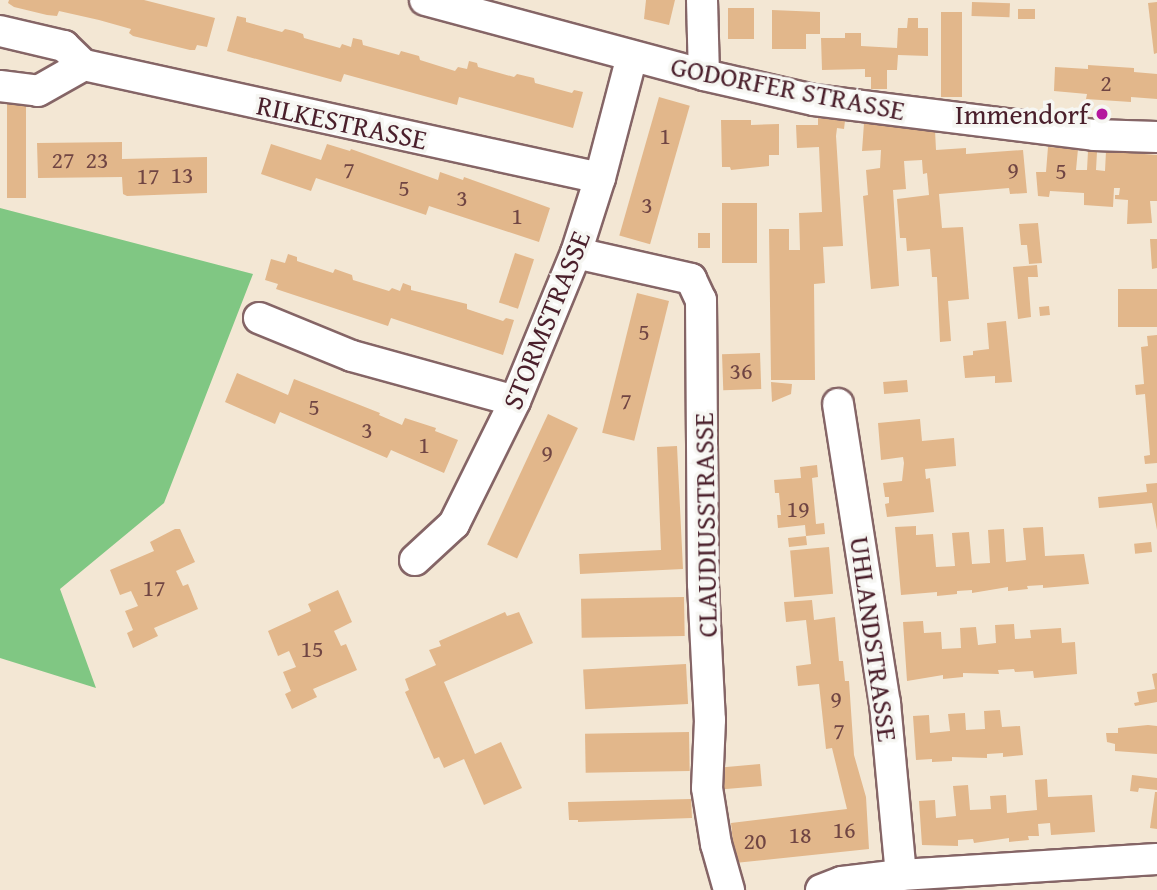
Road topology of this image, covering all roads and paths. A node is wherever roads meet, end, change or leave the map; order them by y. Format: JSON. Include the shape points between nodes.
{"nodes":[{"id":1,"x":425,"y":0,"type":"edge"},
{"id":2,"x":702,"y":0,"type":"edge"},
{"id":3,"x":0,"y":31,"type":"edge"},
{"id":4,"x":632,"y":56,"type":"junction"},
{"id":5,"x":84,"y":65,"type":"junction"},
{"id":6,"x":704,"y":75,"type":"junction"},
{"id":7,"x":0,"y":86,"type":"edge"},
{"id":8,"x":1157,"y":137,"type":"edge"},
{"id":9,"x":600,"y":178,"type":"junction"},
{"id":10,"x":576,"y":253,"type":"junction"},
{"id":11,"x":259,"y":318,"type":"dead end"},
{"id":12,"x":515,"y":401,"type":"junction"},
{"id":13,"x":838,"y":404,"type":"dead end"},
{"id":14,"x":415,"y":560,"type":"dead end"},
{"id":15,"x":1157,"y":859,"type":"edge"},
{"id":16,"x":901,"y":876,"type":"junction"},
{"id":17,"x":729,"y":890,"type":"edge"},
{"id":18,"x":821,"y":890,"type":"edge"}],
"edges":[{"from":1,"to":4,"type":"street","name":"GODORFER STRASSE"},
{"from":2,"to":6,"type":"street"},
{"from":3,"to":5,"type":"street","name":"RILKESTRASSE","via":[[64,46]]},
{"from":4,"to":6,"type":"street","name":"GODORFER STRASSE"},
{"from":4,"to":9,"type":"street","name":"STORMSTRASSE"},
{"from":5,"to":7,"type":"street","via":[[38,91]]},
{"from":5,"to":9,"type":"street","name":"RILKESTRASSE"},
{"from":6,"to":8,"type":"street","name":"GODORFER STRASSE","via":[[853,107],[1094,135]]},
{"from":9,"to":10,"type":"street","name":"STORMSTRASSE"},
{"from":10,"to":12,"type":"street","name":"STORMSTRASSE"},
{"from":10,"to":17,"type":"street","name":"CLAUDIUSSTRASSE","via":[[691,279],[701,300],[707,788]]},
{"from":11,"to":12,"type":"street","via":[[352,356]]},
{"from":12,"to":14,"type":"street","name":"STORMSTRASSE","via":[[454,524]]},
{"from":13,"to":16,"type":"street","name":"UHLANDSTRASSE","via":[[885,703]]},
{"from":15,"to":16,"type":"street"},
{"from":16,"to":18,"type":"street","via":[[842,882]]}]}
